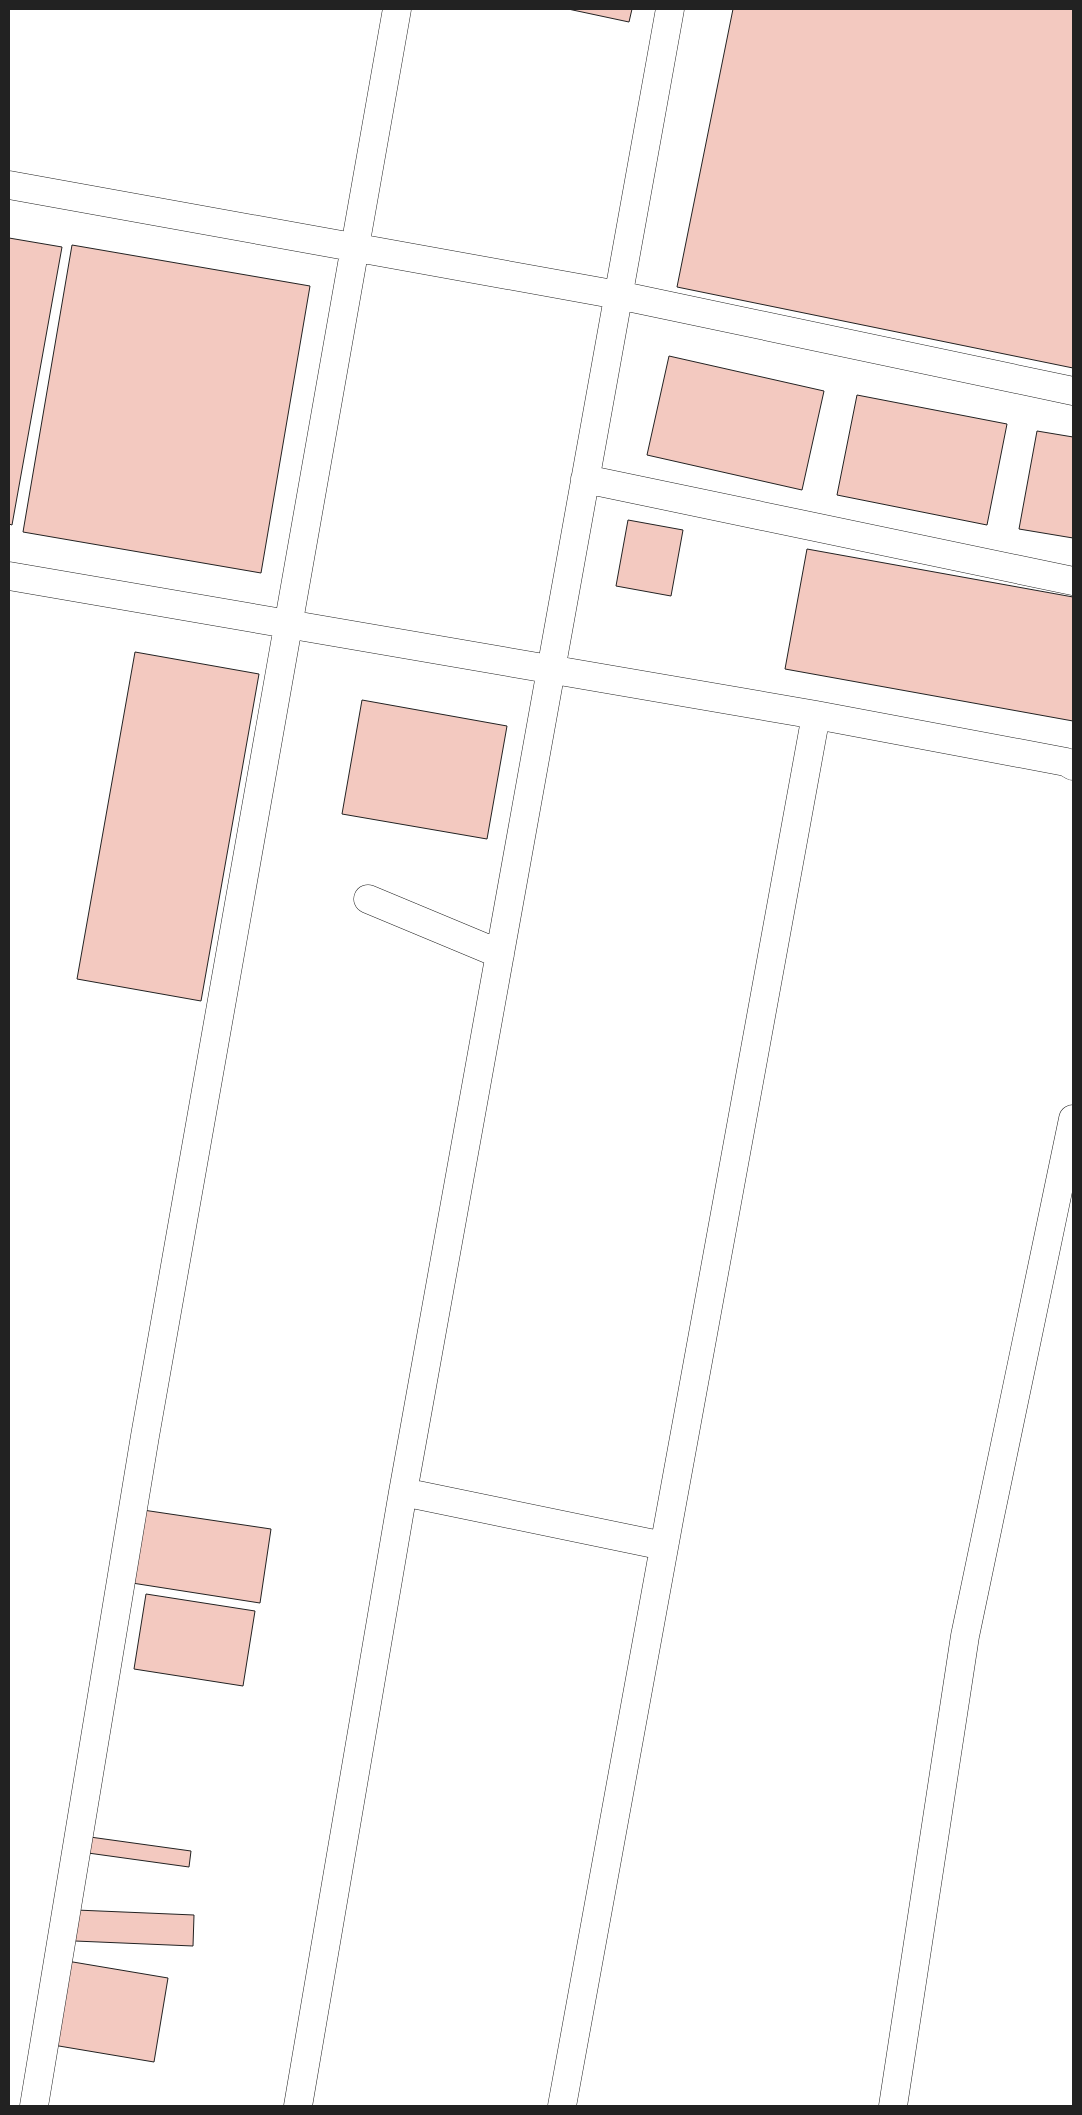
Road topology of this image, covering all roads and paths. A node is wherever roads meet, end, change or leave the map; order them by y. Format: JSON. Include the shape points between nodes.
{"nodes":[{"id":1,"x":398,"y":9,"type":"edge"},
{"id":2,"x":670,"y":9,"type":"edge"},
{"id":3,"x":9,"y":185,"type":"edge"},
{"id":4,"x":355,"y":248,"type":"junction"},
{"id":5,"x":618,"y":295,"type":"junction"},
{"id":6,"x":1073,"y":391,"type":"edge"},
{"id":7,"x":585,"y":479,"type":"junction"},
{"id":8,"x":9,"y":576,"type":"edge"},
{"id":9,"x":1073,"y":581,"type":"edge"},
{"id":10,"x":288,"y":624,"type":"junction"},
{"id":11,"x":550,"y":669,"type":"junction"},
{"id":12,"x":816,"y":715,"type":"junction"},
{"id":13,"x":1073,"y":766,"type":"edge"},
{"id":14,"x":368,"y":899,"type":"dead end"},
{"id":15,"x":500,"y":954,"type":"junction"},
{"id":16,"x":1073,"y":1119,"type":"edge"},
{"id":17,"x":403,"y":1492,"type":"junction"},
{"id":18,"x":664,"y":1546,"type":"junction"},
{"id":19,"x":34,"y":2106,"type":"edge"},
{"id":20,"x":298,"y":2106,"type":"edge"},
{"id":21,"x":562,"y":2106,"type":"edge"},
{"id":22,"x":893,"y":2106,"type":"edge"}],
"edges":[{"from":1,"to":4,"type":"street"},
{"from":2,"to":5,"type":"street"},
{"from":3,"to":4,"type":"street"},
{"from":4,"to":5,"type":"street"},
{"from":4,"to":10,"type":"street"},
{"from":5,"to":6,"type":"street"},
{"from":5,"to":7,"type":"street"},
{"from":7,"to":9,"type":"street"},
{"from":7,"to":11,"type":"street"},
{"from":8,"to":10,"type":"street"},
{"from":10,"to":11,"type":"street"},
{"from":10,"to":19,"type":"street","via":[[145,1436]]},
{"from":11,"to":12,"type":"street"},
{"from":11,"to":15,"type":"street"},
{"from":12,"to":13,"type":"street","via":[[1066,762]]},
{"from":12,"to":18,"type":"street"},
{"from":14,"to":15,"type":"street"},
{"from":15,"to":17,"type":"street"},
{"from":16,"to":22,"type":"street","via":[[965,1636]]},
{"from":17,"to":18,"type":"street"},
{"from":17,"to":20,"type":"street"},
{"from":18,"to":21,"type":"street"}]}
